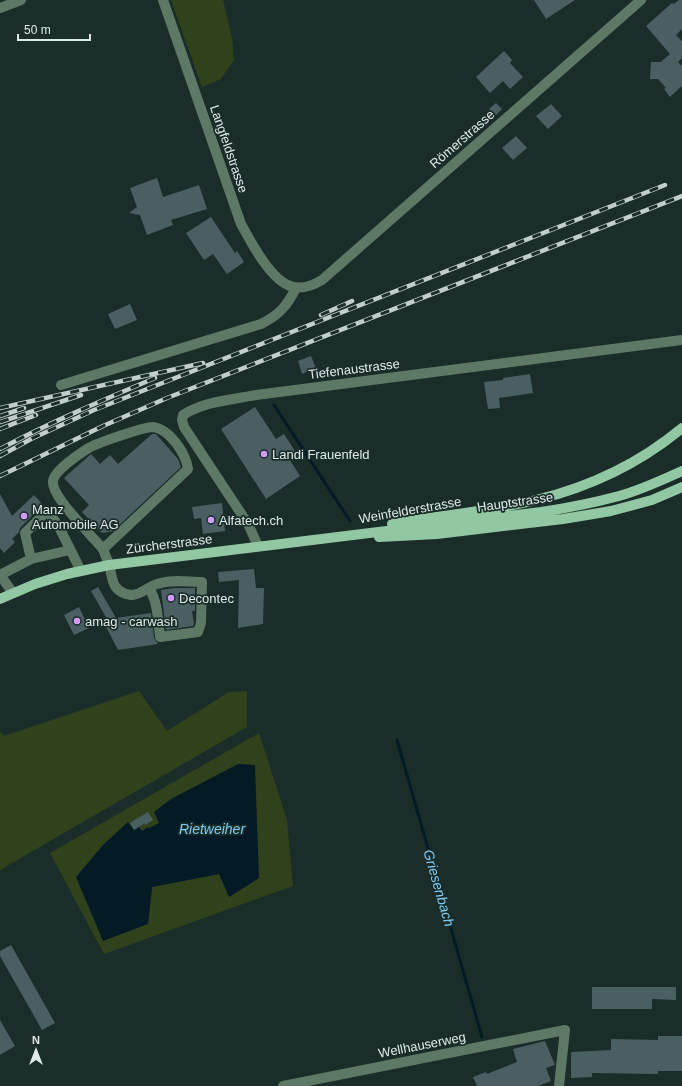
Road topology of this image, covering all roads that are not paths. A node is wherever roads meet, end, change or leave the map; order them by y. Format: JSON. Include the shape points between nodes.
{"nodes":[{"id":1,"x":21,"y":0,"type":"edge"},
{"id":2,"x":163,"y":0,"type":"edge"},
{"id":3,"x":641,"y":0,"type":"edge"},
{"id":4,"x":0,"y":8,"type":"edge"},
{"id":5,"x":296,"y":288,"type":"junction"},
{"id":6,"x":682,"y":340,"type":"edge"},
{"id":7,"x":61,"y":385,"type":"dead end"},
{"id":8,"x":682,"y":428,"type":"edge"},
{"id":9,"x":682,"y":471,"type":"edge"},
{"id":10,"x":682,"y":487,"type":"edge"},
{"id":11,"x":345,"y":536,"type":"junction"},
{"id":12,"x":258,"y":546,"type":"junction"},
{"id":13,"x":103,"y":549,"type":"junction"},
{"id":14,"x":70,"y":550,"type":"junction"},
{"id":15,"x":31,"y":559,"type":"junction"},
{"id":16,"x":109,"y":564,"type":"junction"},
{"id":17,"x":81,"y":571,"type":"junction"},
{"id":18,"x":0,"y":575,"type":"edge"},
{"id":19,"x":149,"y":588,"type":"junction"},
{"id":20,"x":13,"y":593,"type":"junction"},
{"id":21,"x":0,"y":599,"type":"edge"},
{"id":22,"x":283,"y":1086,"type":"edge"},
{"id":23,"x":559,"y":1086,"type":"edge"}],
"edges":[{"from":1,"to":4,"type":"street"},
{"from":2,"to":5,"type":"street","name":"Langfeldstrasse","via":[[241,224],[252,245],[274,275],[285,284]]},
{"from":3,"to":5,"type":"street","name":"Römerstrasse","via":[[322,280]]},
{"from":5,"to":7,"type":"street","via":[[280,312],[261,324]]},
{"from":6,"to":12,"type":"street","name":"Tiefenaustrasse","via":[[256,395],[206,405],[190,411],[183,415],[184,426],[248,524]]},
{"from":8,"to":11,"type":"main road","name":"Weinfelderstrasse","via":[[639,458],[602,478],[569,491],[528,502],[401,522]]},
{"from":9,"to":11,"type":"main road","name":"Hauptstrasse","via":[[620,496],[580,505]]},
{"from":10,"to":11,"type":"main road","name":"Weinfelderstrasse","via":[[652,500],[611,511],[563,519],[409,537]]},
{"from":11,"to":12,"type":"main road","name":"Zürcherstrasse"},
{"from":12,"to":16,"type":"main road","name":"Zürcherstrasse"},
{"from":13,"to":13,"type":"street","via":[[68,510],[54,490],[56,472],[88,448],[152,427],[163,430],[174,440],[187,462],[188,469]]},
{"from":13,"to":16,"type":"street"},
{"from":14,"to":15,"type":"street"},
{"from":14,"to":15,"type":"street","via":[[58,525],[49,514],[44,514],[25,533]]},
{"from":14,"to":17,"type":"street"},
{"from":15,"to":18,"type":"street"},
{"from":16,"to":17,"type":"main road","name":"Zürcherstrasse"},
{"from":16,"to":19,"type":"street","via":[[115,588],[121,592],[132,595]]},
{"from":17,"to":20,"type":"main road","name":"Zürcherstrasse"},
{"from":18,"to":20,"type":"street"},
{"from":19,"to":19,"type":"street","via":[[164,582],[202,582],[201,623],[198,632],[160,637],[155,601]]},
{"from":20,"to":21,"type":"main road","name":"Zürcherstrasse"},
{"from":22,"to":23,"type":"street","name":"Wellhauserweg","via":[[565,1030]]}]}
